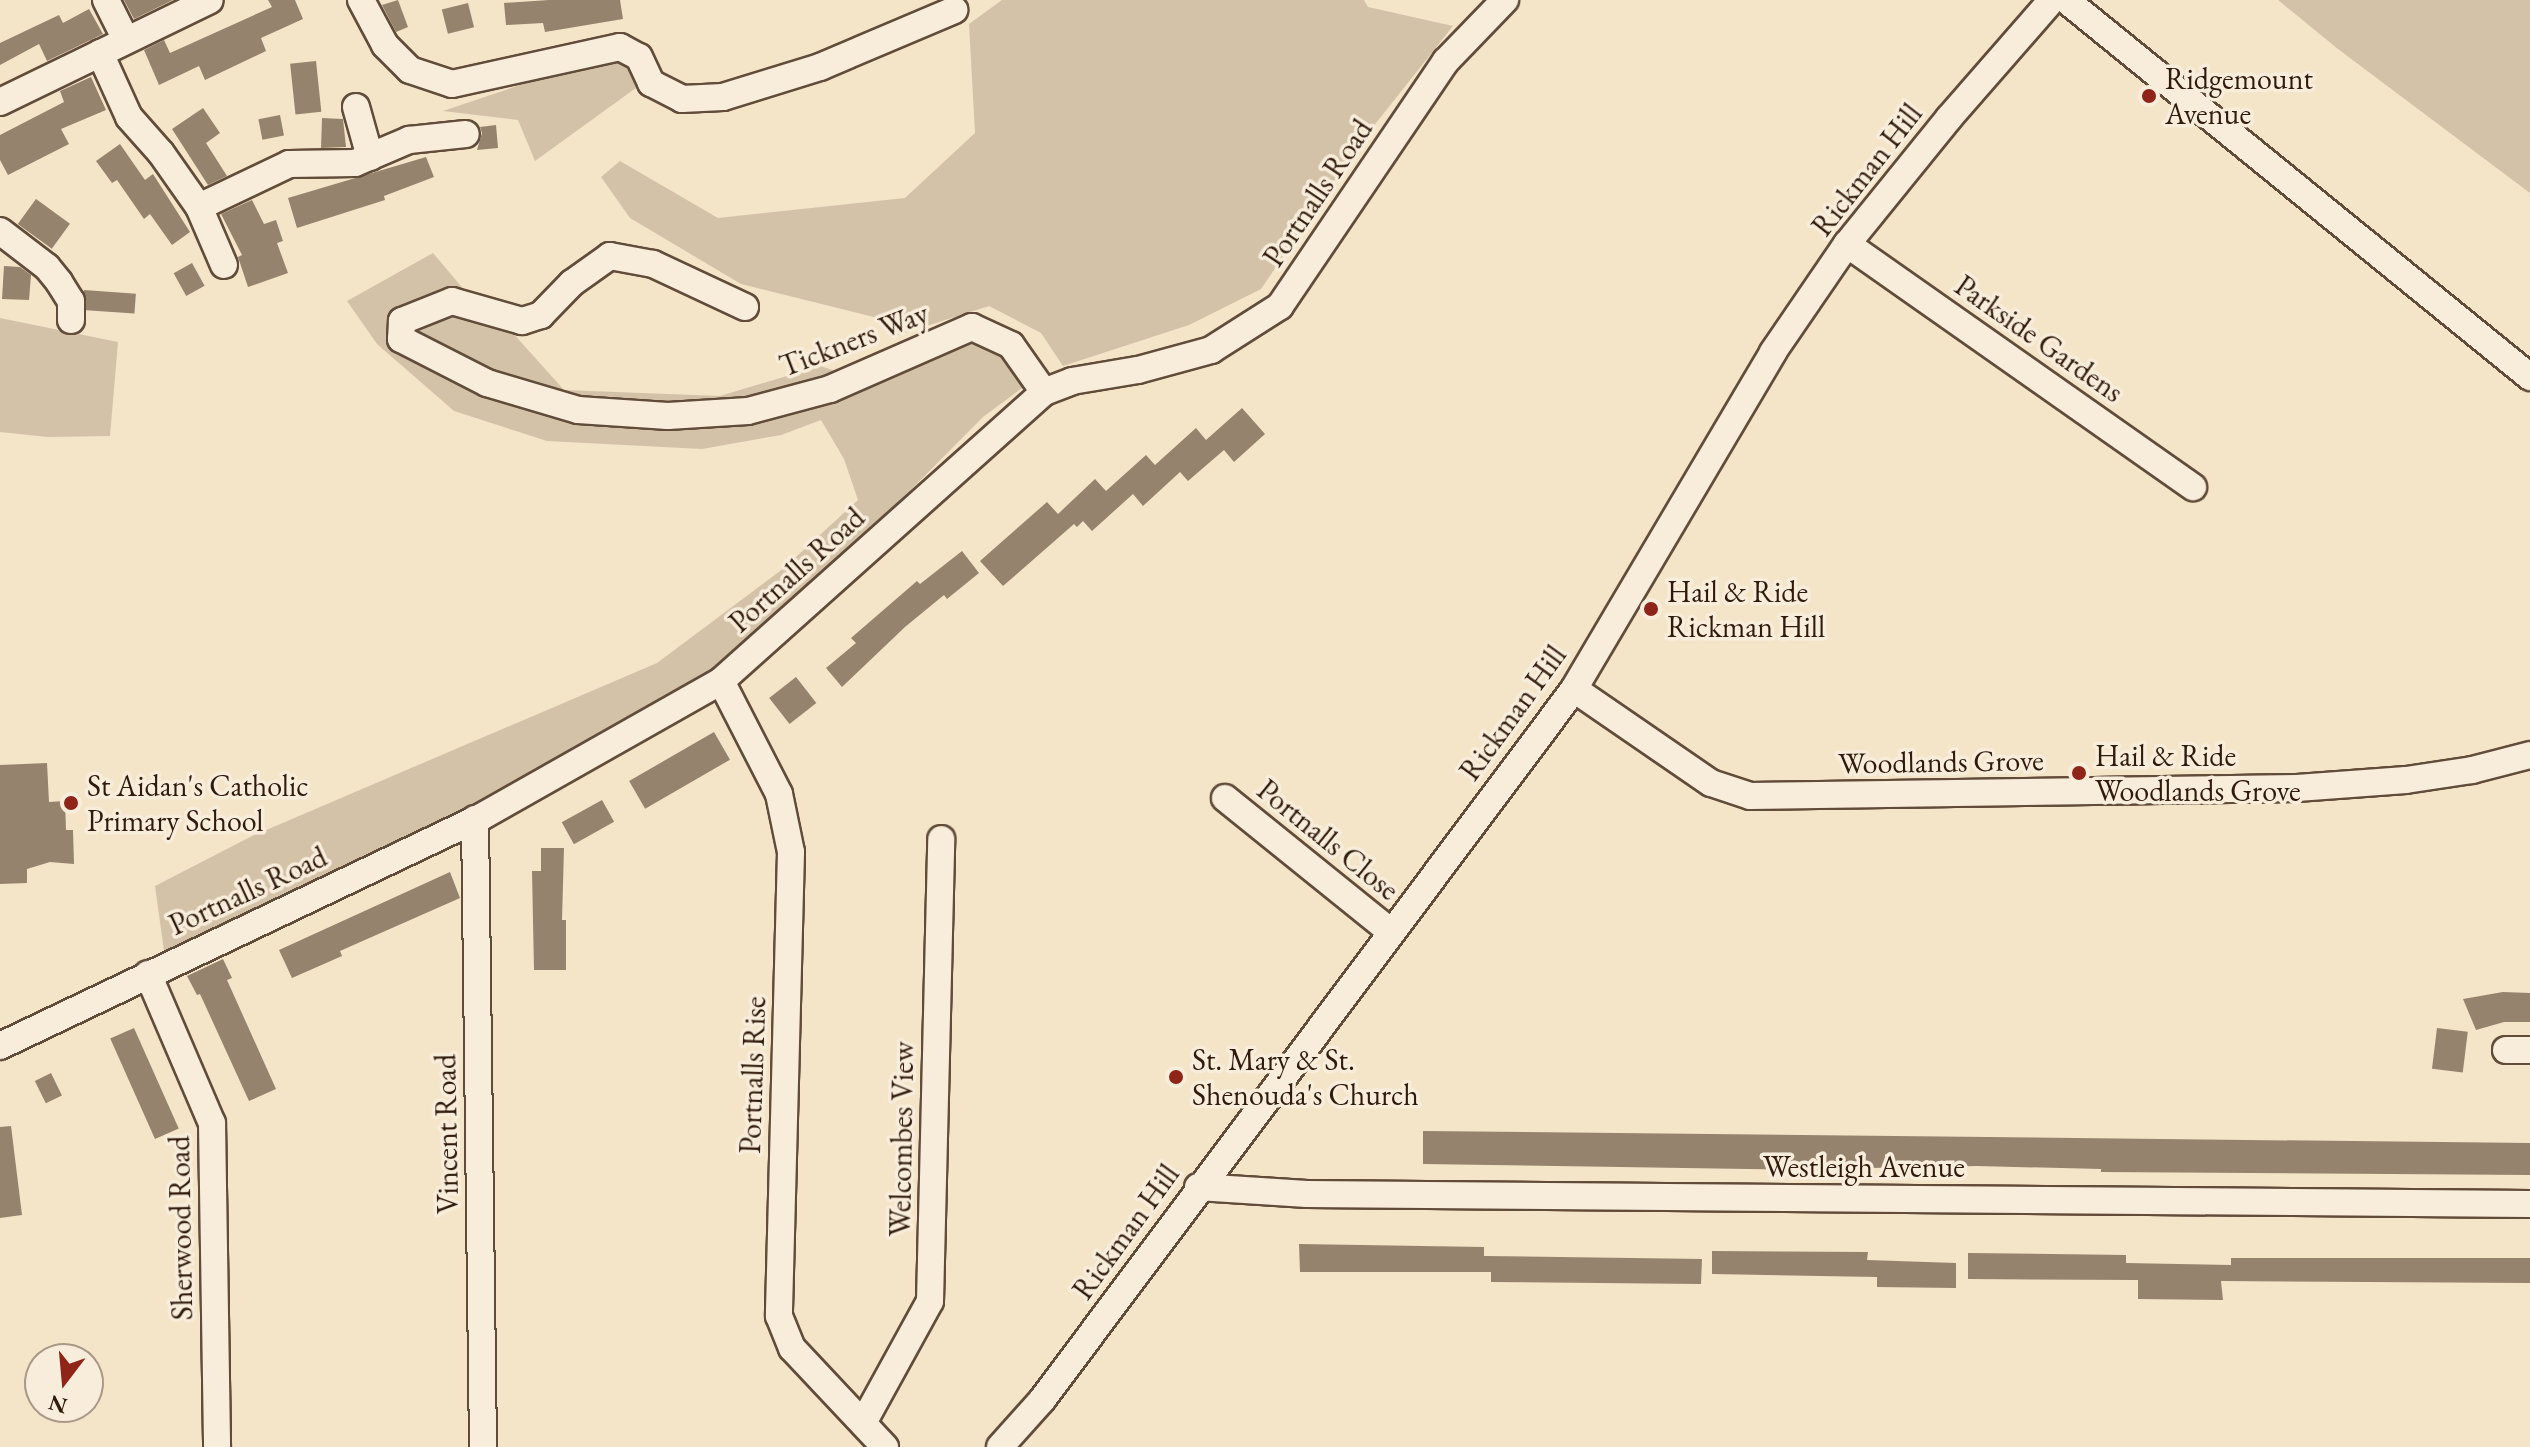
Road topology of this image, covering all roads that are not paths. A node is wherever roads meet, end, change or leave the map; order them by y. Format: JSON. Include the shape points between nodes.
{"nodes":[{"id":1,"x":106,"y":0,"type":"edge"},
{"id":2,"x":210,"y":0,"type":"edge"},
{"id":3,"x":361,"y":0,"type":"edge"},
{"id":4,"x":1505,"y":0,"type":"edge"},
{"id":5,"x":2052,"y":0,"type":"edge"},
{"id":6,"x":2066,"y":0,"type":"edge"},
{"id":7,"x":954,"y":10,"type":"dead end"},
{"id":8,"x":126,"y":40,"type":"junction"},
{"id":9,"x":100,"y":53,"type":"junction"},
{"id":10,"x":0,"y":102,"type":"edge"},
{"id":11,"x":356,"y":107,"type":"dead end"},
{"id":12,"x":466,"y":134,"type":"dead end"},
{"id":13,"x":370,"y":157,"type":"junction"},
{"id":14,"x":199,"y":207,"type":"junction"},
{"id":15,"x":0,"y":231,"type":"edge"},
{"id":16,"x":1847,"y":244,"type":"junction"},
{"id":17,"x":224,"y":265,"type":"dead end"},
{"id":18,"x":745,"y":307,"type":"dead end"},
{"id":19,"x":71,"y":320,"type":"dead end"},
{"id":20,"x":2530,"y":377,"type":"edge"},
{"id":21,"x":1044,"y":392,"type":"junction"},
{"id":22,"x":2193,"y":487,"type":"dead end"},
{"id":23,"x":721,"y":681,"type":"junction"},
{"id":24,"x":1574,"y":689,"type":"junction"},
{"id":25,"x":2530,"y":755,"type":"edge"},
{"id":26,"x":1225,"y":798,"type":"dead end"},
{"id":27,"x":475,"y":819,"type":"junction"},
{"id":28,"x":941,"y":839,"type":"dead end"},
{"id":29,"x":1391,"y":932,"type":"junction"},
{"id":30,"x":148,"y":974,"type":"junction"},
{"id":31,"x":0,"y":1046,"type":"edge"},
{"id":32,"x":1198,"y":1187,"type":"junction"},
{"id":33,"x":2530,"y":1204,"type":"edge"},
{"id":34,"x":863,"y":1423,"type":"junction"},
{"id":35,"x":217,"y":1447,"type":"edge"},
{"id":36,"x":483,"y":1447,"type":"edge"},
{"id":37,"x":885,"y":1447,"type":"edge"},
{"id":38,"x":1000,"y":1447,"type":"edge"}],
"edges":[{"from":1,"to":8,"type":"street"},
{"from":2,"to":8,"type":"street"},
{"from":3,"to":7,"type":"street","via":[[385,45],[410,70],[452,84],[620,47],[639,57],[651,83],[682,99],[723,97],[820,67]]},
{"from":4,"to":21,"type":"street","name":"Portnalls Road","via":[[1446,61],[1280,306],[1211,350]]},
{"from":5,"to":16,"type":"street","name":"Rickman Hill"},
{"from":6,"to":20,"type":"street"},
{"from":8,"to":9,"type":"street"},
{"from":9,"to":10,"type":"street"},
{"from":9,"to":14,"type":"street","via":[[129,117]]},
{"from":11,"to":13,"type":"street"},
{"from":12,"to":13,"type":"street","via":[[409,140]]},
{"from":13,"to":14,"type":"street","via":[[355,163],[289,164]]},
{"from":14,"to":17,"type":"street"},
{"from":15,"to":19,"type":"street","via":[[47,267],[71,301]]},
{"from":16,"to":22,"type":"street","name":"Parkside Gardens"},
{"from":16,"to":24,"type":"street","name":"Rickman Hill","via":[[1773,352]]},
{"from":18,"to":21,"type":"street","name":"Tickners Way","via":[[653,264],[610,256],[572,283],[541,315],[522,321],[452,301],[402,321],[401,339],[487,383],[578,410],[668,416],[748,411],[830,389],[972,327],[1011,345]]},
{"from":21,"to":23,"type":"street","name":"Portnalls Road"},
{"from":23,"to":27,"type":"street","name":"Portnalls Road"},
{"from":23,"to":34,"type":"street","name":"Portnalls Rise","via":[[779,794],[791,852],[779,1316],[792,1348]]},
{"from":24,"to":25,"type":"street","name":"Woodlands Grove","via":[[1711,783],[1750,796],[2297,788],[2406,780]]},
{"from":24,"to":29,"type":"street","name":"Rickman Hill"},
{"from":26,"to":29,"type":"street","name":"Portnalls Close"},
{"from":27,"to":30,"type":"street","name":"Portnalls Road"},
{"from":27,"to":36,"type":"street","name":"Vincent Road"},
{"from":28,"to":34,"type":"street","name":"Welcombes View","via":[[930,1301]]},
{"from":29,"to":32,"type":"street","name":"Rickman Hill"},
{"from":30,"to":31,"type":"street","name":"Portnalls Road"},
{"from":30,"to":35,"type":"street","name":"Sherwood Road","via":[[212,1123]]},
{"from":32,"to":33,"type":"street","name":"Westleigh Avenue","via":[[1307,1194]]},
{"from":32,"to":38,"type":"street","name":"Rickman Hill","via":[[1042,1400]]},
{"from":34,"to":37,"type":"street","name":"Portnalls Rise"}]}
